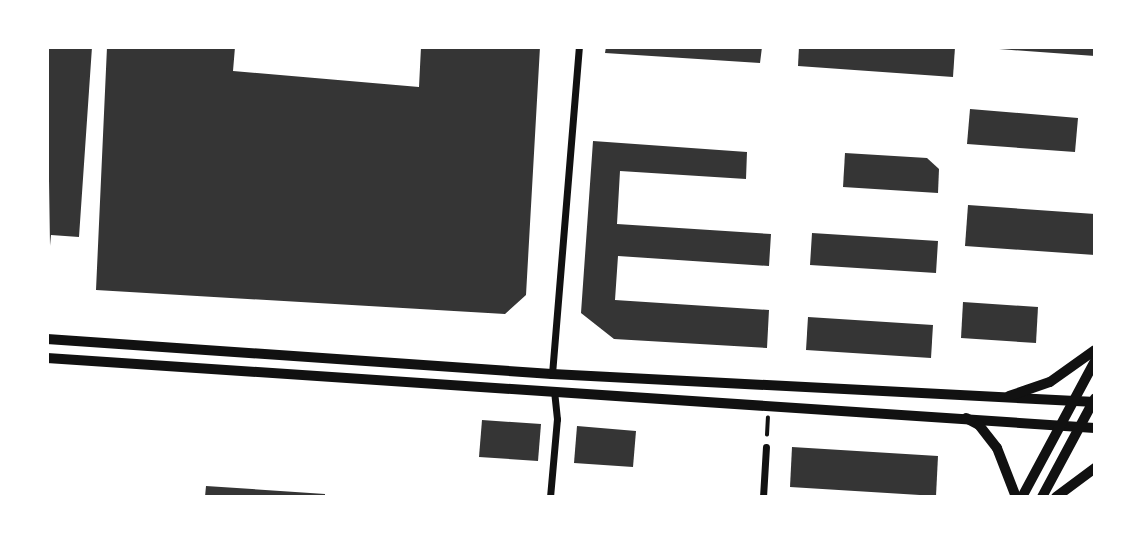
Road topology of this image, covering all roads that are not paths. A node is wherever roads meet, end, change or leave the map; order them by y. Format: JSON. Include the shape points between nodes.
{"nodes":[{"id":1,"x":579,"y":47,"type":"edge"},
{"id":2,"x":47,"y":339,"type":"edge"},
{"id":3,"x":1095,"y":350,"type":"edge"},
{"id":4,"x":47,"y":358,"type":"edge"},
{"id":5,"x":1095,"y":361,"type":"edge"},
{"id":6,"x":552,"y":374,"type":"junction"},
{"id":7,"x":554,"y":391,"type":"junction"},
{"id":8,"x":1003,"y":398,"type":"junction"},
{"id":9,"x":1073,"y":401,"type":"junction"},
{"id":10,"x":1094,"y":401,"type":"edge"},
{"id":11,"x":963,"y":416,"type":"junction"},
{"id":12,"x":1060,"y":425,"type":"junction"},
{"id":13,"x":1080,"y":427,"type":"junction"},
{"id":14,"x":1095,"y":428,"type":"edge"},
{"id":15,"x":766,"y":447,"type":"road end"},
{"id":16,"x":1095,"y":468,"type":"edge"},
{"id":17,"x":550,"y":497,"type":"edge"},
{"id":18,"x":763,"y":497,"type":"edge"},
{"id":19,"x":1016,"y":497,"type":"edge"},
{"id":20,"x":1022,"y":497,"type":"edge"},
{"id":21,"x":1042,"y":497,"type":"edge"},
{"id":22,"x":1056,"y":497,"type":"edge"}],
"edges":[{"from":1,"to":6,"type":"street"},
{"from":2,"to":6,"type":"street"},
{"from":3,"to":8,"type":"street","via":[[1050,382]]},
{"from":4,"to":7,"type":"street"},
{"from":5,"to":9,"type":"street"},
{"from":6,"to":7,"type":"street"},
{"from":6,"to":8,"type":"street"},
{"from":7,"to":11,"type":"street"},
{"from":7,"to":17,"type":"street"},
{"from":8,"to":9,"type":"street"},
{"from":9,"to":10,"type":"street"},
{"from":9,"to":12,"type":"street"},
{"from":10,"to":13,"type":"street"},
{"from":11,"to":12,"type":"street"},
{"from":11,"to":19,"type":"street","via":[[979,425],[997,448]]},
{"from":12,"to":13,"type":"street"},
{"from":12,"to":20,"type":"street"},
{"from":13,"to":14,"type":"street"},
{"from":13,"to":21,"type":"street"},
{"from":15,"to":18,"type":"street"},
{"from":16,"to":22,"type":"street"}]}
